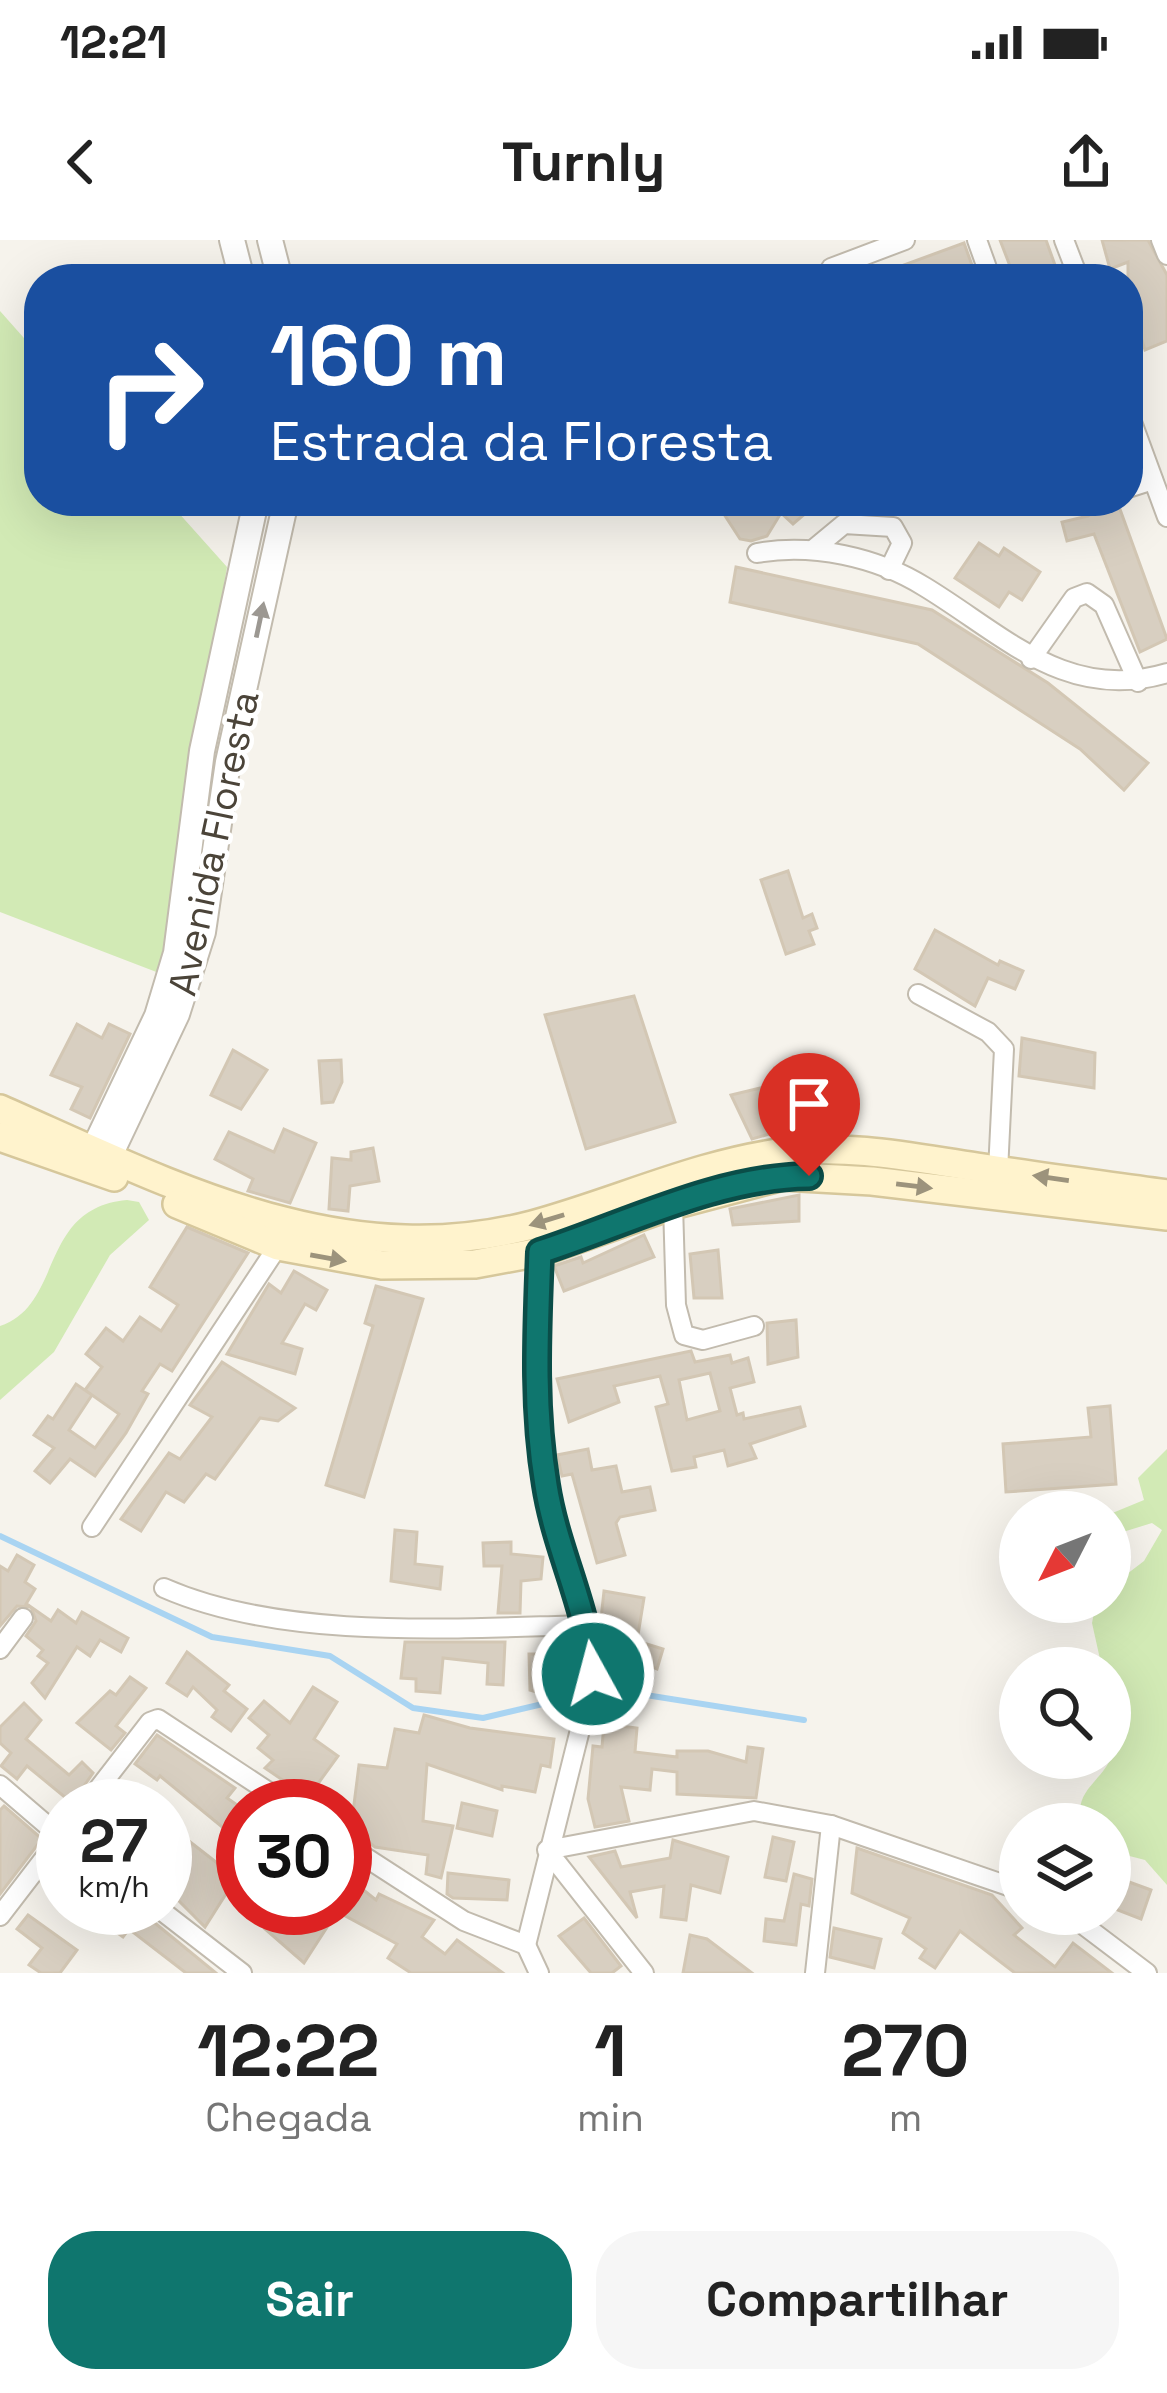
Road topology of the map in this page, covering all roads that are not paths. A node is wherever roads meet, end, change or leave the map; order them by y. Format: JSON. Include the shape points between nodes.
{"nodes":[{"id":1,"x":905,"y":240,"type":"edge"},
{"id":2,"x":1161,"y":240,"type":"edge"},
{"id":3,"x":1167,"y":255,"type":"edge"},
{"id":4,"x":842,"y":264,"type":"edge"},
{"id":5,"x":1143,"y":450,"type":"edge"},
{"id":6,"x":1154,"y":479,"type":"junction"},
{"id":7,"x":1143,"y":483,"type":"edge"},
{"id":8,"x":253,"y":516,"type":"edge"},
{"id":9,"x":283,"y":516,"type":"edge"},
{"id":10,"x":1167,"y":518,"type":"edge"},
{"id":11,"x":815,"y":548,"type":"junction"},
{"id":12,"x":757,"y":553,"type":"dead end"},
{"id":13,"x":889,"y":570,"type":"junction"},
{"id":14,"x":1031,"y":659,"type":"junction"},
{"id":15,"x":1167,"y":673,"type":"edge"},
{"id":16,"x":1138,"y":682,"type":"junction"},
{"id":17,"x":918,"y":994,"type":"dead end"},
{"id":18,"x":0,"y":1109,"type":"edge"},
{"id":19,"x":0,"y":1137,"type":"edge"},
{"id":20,"x":98,"y":1162,"type":"junction"},
{"id":21,"x":998,"y":1171,"type":"junction"},
{"id":22,"x":1167,"y":1194,"type":"edge"},
{"id":23,"x":673,"y":1205,"type":"junction"},
{"id":24,"x":1167,"y":1216,"type":"edge"},
{"id":25,"x":278,"y":1246,"type":"junction"},
{"id":26,"x":540,"y":1252,"type":"junction"},
{"id":27,"x":754,"y":1326,"type":"dead end"},
{"id":28,"x":92,"y":1527,"type":"dead end"},
{"id":29,"x":164,"y":1588,"type":"dead end"},
{"id":30,"x":23,"y":1618,"type":"dead end"},
{"id":31,"x":589,"y":1625,"type":"junction"},
{"id":32,"x":0,"y":1649,"type":"edge"},
{"id":33,"x":106,"y":1779,"type":"edge"},
{"id":34,"x":250,"y":1779,"type":"edge"},
{"id":35,"x":0,"y":1785,"type":"edge"},
{"id":36,"x":36,"y":1815,"type":"edge"},
{"id":37,"x":831,"y":1825,"type":"junction"},
{"id":38,"x":547,"y":1850,"type":"junction"},
{"id":39,"x":372,"y":1861,"type":"edge"},
{"id":40,"x":36,"y":1870,"type":"edge"},
{"id":41,"x":999,"y":1883,"type":"edge"},
{"id":42,"x":0,"y":1916,"type":"edge"},
{"id":43,"x":192,"y":1934,"type":"edge"},
{"id":44,"x":1097,"y":1935,"type":"edge"},
{"id":45,"x":526,"y":1946,"type":"junction"},
{"id":46,"x":242,"y":1973,"type":"edge"},
{"id":47,"x":538,"y":1973,"type":"edge"},
{"id":48,"x":644,"y":1973,"type":"edge"},
{"id":49,"x":814,"y":1973,"type":"edge"},
{"id":50,"x":1147,"y":1973,"type":"edge"}],
"edges":[{"from":1,"to":4,"type":"street"},
{"from":2,"to":3,"type":"street"},
{"from":5,"to":6,"type":"street"},
{"from":6,"to":7,"type":"street"},
{"from":6,"to":10,"type":"street"},
{"from":8,"to":20,"type":"street","name":"Avenida Floresta","via":[[202,751],[176,953]]},
{"from":20,"to":9,"type":"street","name":"Avenida Floresta","one_way":true,"via":[[177,1014],[203,932],[228,762]]},
{"from":11,"to":12,"type":"street"},
{"from":11,"to":13,"type":"street"},
{"from":11,"to":13,"type":"street","via":[[844,524],[893,527],[902,543]]},
{"from":13,"to":14,"type":"street"},
{"from":14,"to":16,"type":"street","via":[[1114,684]]},
{"from":14,"to":16,"type":"street","via":[[1074,598],[1087,593],[1104,605]]},
{"from":15,"to":16,"type":"street"},
{"from":17,"to":21,"type":"street","via":[[1004,1048]]},
{"from":18,"to":20,"type":"main road"},
{"from":19,"to":20,"type":"main road"},
{"from":21,"to":20,"type":"main road","one_way":true,"via":[[874,1152],[788,1152],[720,1165],[530,1226],[380,1239],[265,1220]]},
{"from":20,"to":25,"type":"main road"},
{"from":22,"to":21,"type":"main road","one_way":true},
{"from":23,"to":24,"type":"main road","one_way":true,"via":[[809,1176]]},
{"from":23,"to":26,"type":"main road"},
{"from":23,"to":27,"type":"street","via":[[684,1335],[703,1340]]},
{"from":25,"to":26,"type":"main road","one_way":true,"via":[[382,1265],[475,1264]]},
{"from":25,"to":28,"type":"street"},
{"from":26,"to":31,"type":"street","via":[[535,1398],[546,1490]]},
{"from":29,"to":31,"type":"street","via":[[209,1608],[403,1629]]},
{"from":30,"to":32,"type":"street"},
{"from":31,"to":38,"type":"street","via":[[593,1674]]},
{"from":33,"to":34,"type":"street","via":[[150,1723],[166,1722]]},
{"from":35,"to":36,"type":"street"},
{"from":37,"to":38,"type":"street","via":[[754,1811]]},
{"from":37,"to":41,"type":"street"},
{"from":37,"to":49,"type":"street"},
{"from":38,"to":45,"type":"street"},
{"from":38,"to":48,"type":"street"},
{"from":39,"to":45,"type":"street","via":[[464,1921]]},
{"from":40,"to":42,"type":"street"},
{"from":43,"to":46,"type":"street"},
{"from":44,"to":50,"type":"street"},
{"from":45,"to":47,"type":"street"}]}
